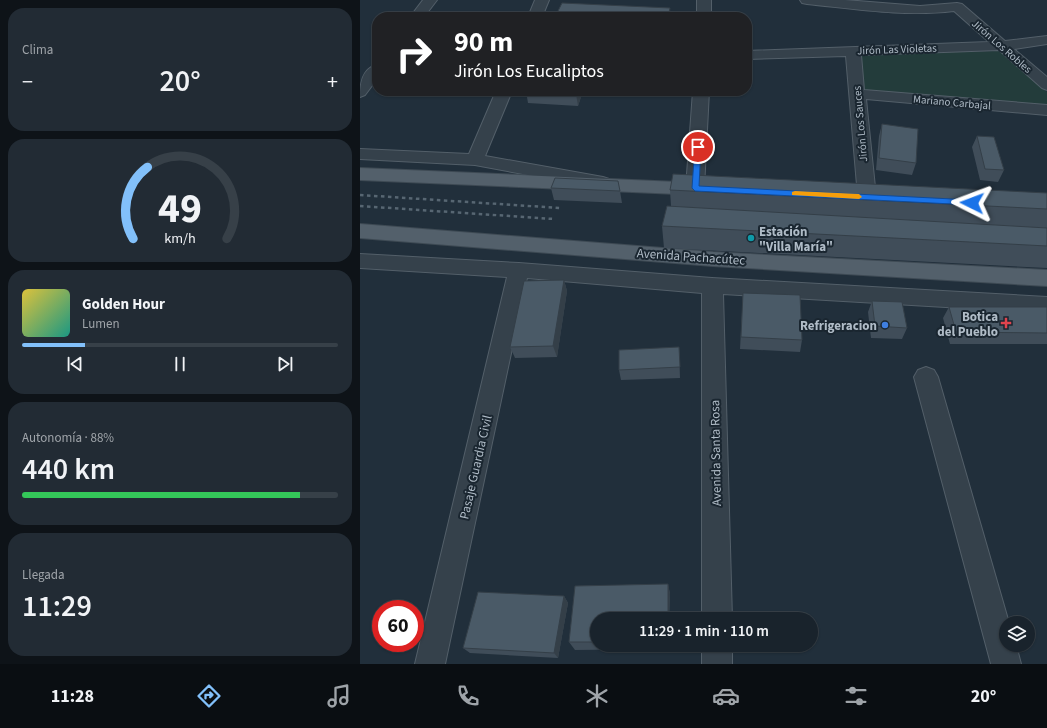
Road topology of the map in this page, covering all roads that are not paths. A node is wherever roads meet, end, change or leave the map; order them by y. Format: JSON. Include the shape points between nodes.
{"nodes":[{"id":1,"x":430,"y":0,"type":"edge"},
{"id":2,"x":542,"y":0,"type":"edge"},
{"id":3,"x":704,"y":0,"type":"edge"},
{"id":4,"x":807,"y":0,"type":"edge"},
{"id":5,"x":421,"y":12,"type":"edge"},
{"id":6,"x":537,"y":12,"type":"edge"},
{"id":7,"x":704,"y":12,"type":"edge"},
{"id":8,"x":1047,"y":40,"type":"edge"},
{"id":9,"x":1002,"y":46,"type":"junction"},
{"id":10,"x":853,"y":50,"type":"junction"},
{"id":11,"x":752,"y":55,"type":"edge"},
{"id":12,"x":370,"y":72,"type":"edge"},
{"id":13,"x":1047,"y":85,"type":"edge"},
{"id":14,"x":360,"y":92,"type":"edge"},
{"id":15,"x":857,"y":94,"type":"junction"},
{"id":16,"x":502,"y":96,"type":"edge"},
{"id":17,"x":701,"y":96,"type":"edge"},
{"id":18,"x":1047,"y":110,"type":"edge"},
{"id":19,"x":360,"y":154,"type":"edge"},
{"id":20,"x":475,"y":160,"type":"junction"},
{"id":21,"x":360,"y":174,"type":"edge"},
{"id":22,"x":616,"y":185,"type":"junction"},
{"id":23,"x":695,"y":188,"type":"junction"},
{"id":24,"x":719,"y":190,"type":"edge"},
{"id":25,"x":867,"y":197,"type":"edge"},
{"id":26,"x":360,"y":231,"type":"edge"},
{"id":27,"x":360,"y":261,"type":"edge"},
{"id":28,"x":519,"y":270,"type":"junction"},
{"id":29,"x":1047,"y":278,"type":"edge"},
{"id":30,"x":712,"y":286,"type":"junction"},
{"id":31,"x":1047,"y":305,"type":"edge"},
{"id":32,"x":926,"y":377,"type":"dead end"},
{"id":33,"x":717,"y":612,"type":"edge"},
{"id":34,"x":717,"y":652,"type":"edge"},
{"id":35,"x":430,"y":664,"type":"edge"},
{"id":36,"x":717,"y":664,"type":"edge"},
{"id":37,"x":1006,"y":664,"type":"edge"}],
"edges":[{"from":1,"to":5,"type":"street"},
{"from":2,"to":6,"type":"street"},
{"from":3,"to":7,"type":"street"},
{"from":4,"to":9,"type":"street","name":"Jirón Los Robles","via":[[904,9],[957,7]]},
{"from":8,"to":9,"type":"street","name":"Jirón Las Violetas"},
{"from":9,"to":10,"type":"street","name":"Jirón Las Violetas"},
{"from":9,"to":13,"type":"street","name":"Jirón Los Robles"},
{"from":10,"to":11,"type":"street","name":"Jirón Las Violetas"},
{"from":10,"to":15,"type":"street","name":"Jirón Los Sauces"},
{"from":12,"to":14,"type":"street"},
{"from":15,"to":18,"type":"street","name":"Mariano Carbajal"},
{"from":15,"to":25,"type":"street","name":"Jirón Los Sauces"},
{"from":16,"to":20,"type":"street"},
{"from":17,"to":23,"type":"street"},
{"from":19,"to":20,"type":"street"},
{"from":20,"to":22,"type":"street"},
{"from":21,"to":22,"type":"main road"},
{"from":22,"to":23,"type":"main road"},
{"from":23,"to":24,"type":"main road"},
{"from":26,"to":29,"type":"main road","name":"Avenida Pachacútec","via":[[712,258]]},
{"from":27,"to":28,"type":"street"},
{"from":28,"to":30,"type":"street"},
{"from":28,"to":35,"type":"street","name":"Pasaje Guardia Civil"},
{"from":30,"to":31,"type":"street"},
{"from":30,"to":33,"type":"street","name":"Avenida Santa Rosa"},
{"from":32,"to":37,"type":"street"},
{"from":34,"to":36,"type":"street"}]}
